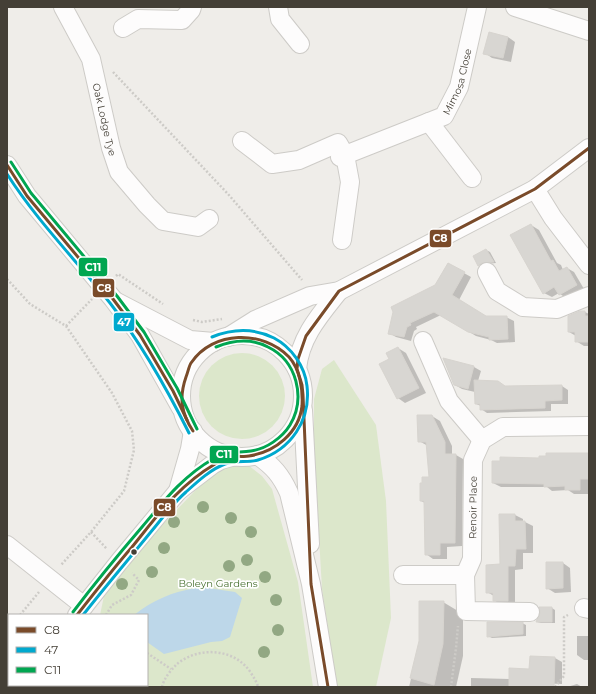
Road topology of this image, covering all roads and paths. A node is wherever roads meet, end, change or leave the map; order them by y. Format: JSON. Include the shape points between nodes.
{"nodes":[{"id":1,"x":63,"y":7,"type":"edge"},
{"id":2,"x":192,"y":7,"type":"edge"},
{"id":3,"x":278,"y":7,"type":"edge"},
{"id":4,"x":477,"y":7,"type":"edge"},
{"id":5,"x":515,"y":7,"type":"edge"},
{"id":6,"x":588,"y":26,"type":"edge"},
{"id":7,"x":123,"y":28,"type":"dead end"},
{"id":8,"x":300,"y":44,"type":"dead end"},
{"id":9,"x":91,"y":59,"type":"junction"},
{"id":10,"x":429,"y":122,"type":"junction"},
{"id":11,"x":242,"y":140,"type":"dead end"},
{"id":12,"x":589,"y":148,"type":"edge"},
{"id":13,"x":342,"y":156,"type":"junction"},
{"id":14,"x":7,"y":165,"type":"edge"},
{"id":15,"x":472,"y":178,"type":"dead end"},
{"id":16,"x":535,"y":189,"type":"junction"},
{"id":17,"x":208,"y":219,"type":"dead end"},
{"id":18,"x":342,"y":240,"type":"dead end"},
{"id":19,"x":589,"y":265,"type":"edge"},
{"id":20,"x":488,"y":272,"type":"dead end"},
{"id":21,"x":7,"y":279,"type":"edge"},
{"id":22,"x":303,"y":280,"type":"dead end"},
{"id":23,"x":339,"y":291,"type":"junction"},
{"id":24,"x":589,"y":296,"type":"edge"},
{"id":25,"x":92,"y":299,"type":"dead end"},
{"id":26,"x":113,"y":299,"type":"junction"},
{"id":27,"x":66,"y":326,"type":"junction"},
{"id":28,"x":221,"y":340,"type":"junction"},
{"id":29,"x":423,"y":341,"type":"dead end"},
{"id":30,"x":297,"y":369,"type":"junction"},
{"id":31,"x":303,"y":401,"type":"junction"},
{"id":32,"x":184,"y":414,"type":"junction"},
{"id":33,"x":589,"y":426,"type":"edge"},
{"id":34,"x":193,"y":431,"type":"junction"},
{"id":35,"x":482,"y":440,"type":"junction"},
{"id":36,"x":257,"y":455,"type":"junction"},
{"id":37,"x":235,"y":456,"type":"junction"},
{"id":38,"x":178,"y":491,"type":"junction"},
{"id":39,"x":7,"y":545,"type":"edge"},
{"id":40,"x":403,"y":575,"type":"dead end"},
{"id":41,"x":465,"y":575,"type":"junction"},
{"id":42,"x":50,"y":578,"type":"junction"},
{"id":43,"x":311,"y":584,"type":"junction"},
{"id":44,"x":586,"y":608,"type":"edge"},
{"id":45,"x":81,"y":610,"type":"edge"},
{"id":46,"x":530,"y":612,"type":"dead end"},
{"id":47,"x":21,"y":614,"type":"edge"},
{"id":48,"x":462,"y":618,"type":"junction"},
{"id":49,"x":148,"y":654,"type":"edge"},
{"id":50,"x":171,"y":670,"type":"junction"},
{"id":51,"x":162,"y":687,"type":"edge"},
{"id":52,"x":258,"y":687,"type":"edge"},
{"id":53,"x":328,"y":687,"type":"edge"},
{"id":54,"x":451,"y":687,"type":"edge"},
{"id":55,"x":555,"y":687,"type":"edge"}],
"edges":[{"from":1,"to":9,"type":"street","name":"Oak Lodge Tye"},
{"from":2,"to":7,"type":"street","via":[[182,20],[138,19]]},
{"from":3,"to":8,"type":"street","via":[[280,19]]},
{"from":4,"to":10,"type":"street","name":"Mimosa Close","via":[[458,87],[444,116]]},
{"from":5,"to":6,"type":"street"},
{"from":9,"to":17,"type":"street","name":"Oak Lodge Tye","via":[[119,172],[163,222],[198,227]]},
{"from":9,"to":22,"type":"path","via":[[103,62],[228,194]]},
{"from":10,"to":13,"type":"street","name":"Mimosa Close"},
{"from":10,"to":15,"type":"street"},
{"from":11,"to":13,"type":"street","via":[[272,164],[299,160],[338,143]]},
{"from":12,"to":16,"type":"street"},
{"from":13,"to":18,"type":"street","via":[[350,182]]},
{"from":14,"to":26,"type":"street","via":[[27,196]]},
{"from":16,"to":19,"type":"street","via":[[553,218]]},
{"from":16,"to":23,"type":"street"},
{"from":20,"to":24,"type":"street","via":[[498,291],[523,307],[557,309]]},
{"from":21,"to":27,"type":"path","via":[[30,304]]},
{"from":23,"to":28,"type":"street","via":[[310,296],[255,320]]},
{"from":23,"to":30,"type":"street","via":[[306,336]]},
{"from":25,"to":27,"type":"path"},
{"from":26,"to":28,"type":"street","via":[[190,340]]},
{"from":26,"to":32,"type":"street","via":[[140,335]]},
{"from":27,"to":42,"type":"path","via":[[112,393],[132,431],[134,450],[124,491]]},
{"from":28,"to":30,"type":"street","via":[[250,336],[272,343],[286,354]]},
{"from":28,"to":32,"type":"street","via":[[200,353],[187,371],[182,391]]},
{"from":29,"to":35,"type":"street","via":[[448,401]]},
{"from":30,"to":31,"type":"street"},
{"from":31,"to":36,"type":"street","via":[[300,417],[287,438],[271,450]]},
{"from":31,"to":43,"type":"street"},
{"from":32,"to":34,"type":"street"},
{"from":33,"to":35,"type":"street","via":[[503,427]]},
{"from":34,"to":37,"type":"street","via":[[210,447]]},
{"from":34,"to":38,"type":"street"},
{"from":35,"to":41,"type":"street","name":"Renoir Place","via":[[473,460],[472,559]]},
{"from":36,"to":37,"type":"street"},
{"from":36,"to":43,"type":"street","via":[[270,464],[289,493]]},
{"from":37,"to":38,"type":"street","via":[[212,465]]},
{"from":38,"to":45,"type":"street"},
{"from":39,"to":42,"type":"street"},
{"from":40,"to":41,"type":"street"},
{"from":41,"to":48,"type":"street","name":"Renoir Place"},
{"from":42,"to":45,"type":"street"},
{"from":42,"to":47,"type":"path"},
{"from":43,"to":53,"type":"street"},
{"from":44,"to":55,"type":"path","via":[[564,617],[564,676]]},
{"from":46,"to":48,"type":"street"},
{"from":48,"to":54,"type":"path"},
{"from":49,"to":50,"type":"path"},
{"from":50,"to":51,"type":"path"},
{"from":50,"to":52,"type":"path","via":[[184,658],[201,652],[218,652],[234,658],[248,668]]}]}
